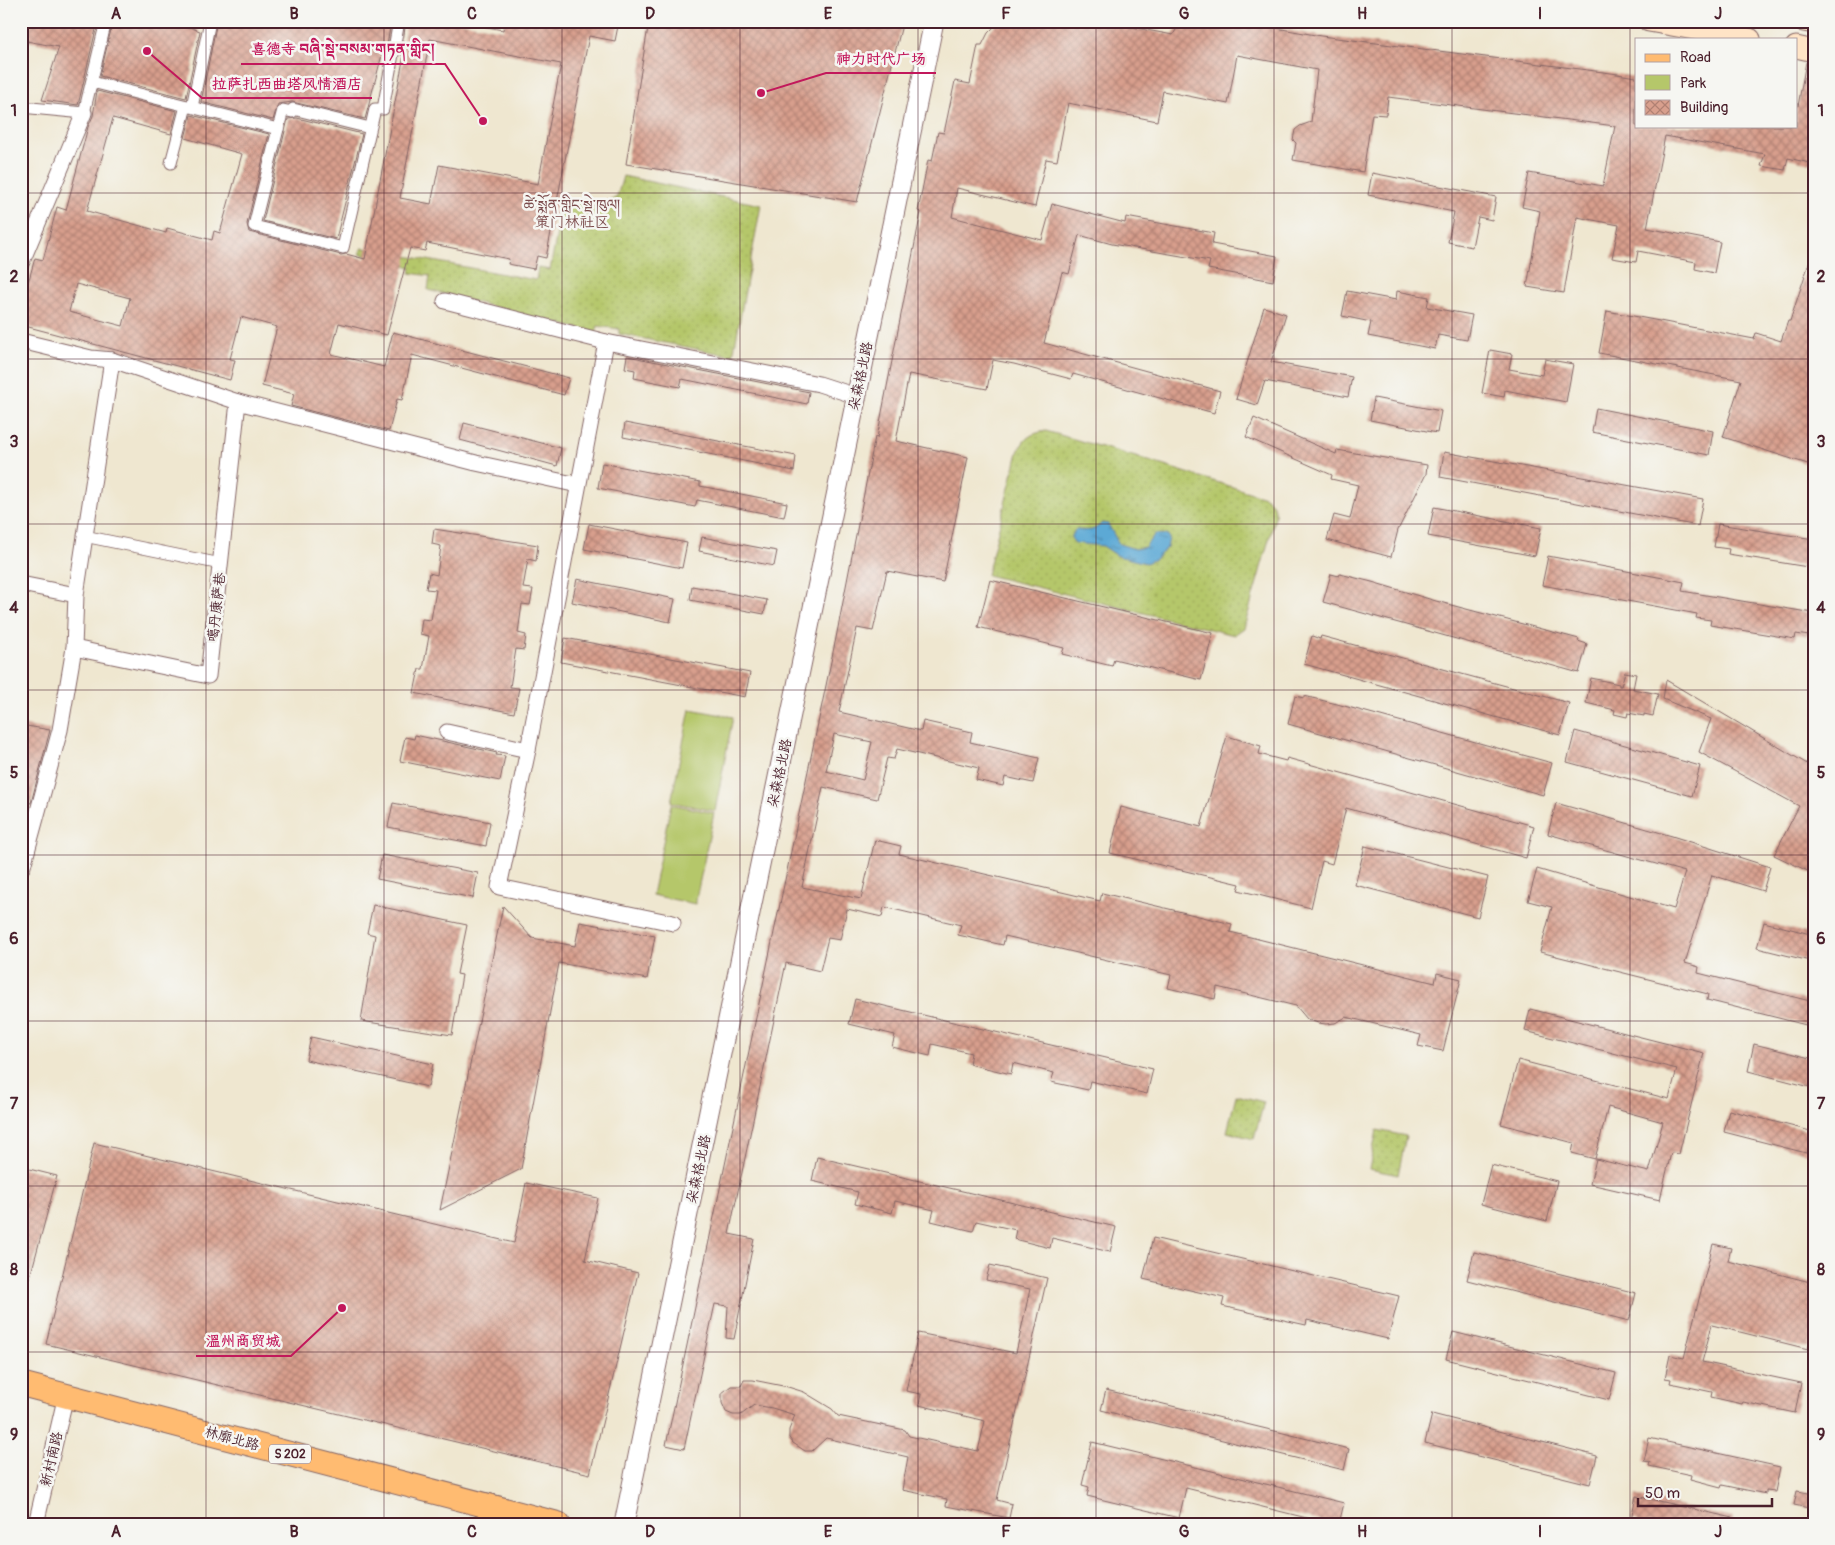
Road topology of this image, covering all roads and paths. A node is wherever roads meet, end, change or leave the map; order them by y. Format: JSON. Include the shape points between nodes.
{"nodes":[{"id":1,"x":106,"y":21,"type":"edge"},
{"id":2,"x":210,"y":21,"type":"edge"},
{"id":3,"x":399,"y":21,"type":"edge"},
{"id":4,"x":934,"y":21,"type":"edge"},
{"id":5,"x":1649,"y":21,"type":"edge"},
{"id":6,"x":1804,"y":21,"type":"edge"},
{"id":7,"x":1814,"y":23,"type":"edge"},
{"id":8,"x":1744,"y":38,"type":"edge"},
{"id":9,"x":1798,"y":47,"type":"edge"},
{"id":10,"x":1814,"y":51,"type":"edge"},
{"id":11,"x":92,"y":82,"type":"junction"},
{"id":12,"x":189,"y":106,"type":"junction"},
{"id":13,"x":21,"y":107,"type":"edge"},
{"id":14,"x":84,"y":113,"type":"junction"},
{"id":15,"x":370,"y":128,"type":"junction"},
{"id":16,"x":278,"y":129,"type":"junction"},
{"id":17,"x":171,"y":163,"type":"dead end"},
{"id":18,"x":21,"y":264,"type":"edge"},
{"id":19,"x":446,"y":301,"type":"dead end"},
{"id":20,"x":21,"y":340,"type":"edge"},
{"id":21,"x":606,"y":342,"type":"junction"},
{"id":22,"x":112,"y":360,"type":"junction"},
{"id":23,"x":856,"y":396,"type":"junction"},
{"id":24,"x":238,"y":402,"type":"junction"},
{"id":25,"x":578,"y":485,"type":"junction"},
{"id":26,"x":84,"y":536,"type":"junction"},
{"id":27,"x":221,"y":564,"type":"junction"},
{"id":28,"x":21,"y":584,"type":"edge"},
{"id":29,"x":76,"y":595,"type":"junction"},
{"id":30,"x":74,"y":648,"type":"junction"},
{"id":31,"x":447,"y":732,"type":"dead end"},
{"id":32,"x":528,"y":750,"type":"junction"},
{"id":33,"x":21,"y":866,"type":"edge"},
{"id":34,"x":674,"y":923,"type":"dead end"},
{"id":35,"x":21,"y":1384,"type":"edge"},
{"id":36,"x":66,"y":1395,"type":"junction"},
{"id":37,"x":36,"y":1524,"type":"edge"},
{"id":38,"x":558,"y":1524,"type":"edge"},
{"id":39,"x":624,"y":1524,"type":"edge"}],
"edges":[{"from":1,"to":11,"type":"street"},
{"from":2,"to":12,"type":"street"},
{"from":3,"to":15,"type":"street","via":[[382,109],[375,108]]},
{"from":4,"to":23,"type":"street","name":"朵森格北路"},
{"from":5,"to":8,"type":"main road"},
{"from":6,"to":7,"type":"main road"},
{"from":9,"to":10,"type":"main road"},
{"from":11,"to":12,"type":"street"},
{"from":11,"to":14,"type":"street"},
{"from":12,"to":16,"type":"street"},
{"from":12,"to":17,"type":"street"},
{"from":13,"to":14,"type":"street"},
{"from":14,"to":18,"type":"street"},
{"from":15,"to":16,"type":"street","via":[[293,109],[292,112],[283,110]]},
{"from":15,"to":16,"type":"street","via":[[343,248],[254,226]]},
{"from":19,"to":21,"type":"street"},
{"from":20,"to":22,"type":"street","via":[[91,358]]},
{"from":21,"to":23,"type":"street","via":[[819,384]]},
{"from":21,"to":25,"type":"street"},
{"from":22,"to":24,"type":"street"},
{"from":22,"to":26,"type":"street"},
{"from":23,"to":39,"type":"street","name":"朵森格北路"},
{"from":24,"to":25,"type":"street","via":[[476,463]]},
{"from":24,"to":27,"type":"street","name":"噶丹康萨巷"},
{"from":25,"to":32,"type":"street"},
{"from":26,"to":27,"type":"street"},
{"from":26,"to":29,"type":"street"},
{"from":27,"to":30,"type":"street","name":"噶丹康萨巷","via":[[208,676]]},
{"from":28,"to":29,"type":"street"},
{"from":29,"to":30,"type":"street"},
{"from":30,"to":33,"type":"street","via":[[60,730]]},
{"from":31,"to":32,"type":"street"},
{"from":32,"to":34,"type":"street","via":[[499,887]]},
{"from":35,"to":36,"type":"main road","name":"林廓北路","number":"S 202"},
{"from":36,"to":37,"type":"street","name":"新村南路"},
{"from":36,"to":38,"type":"main road","name":"林廓北路","number":"S 202"}]}
